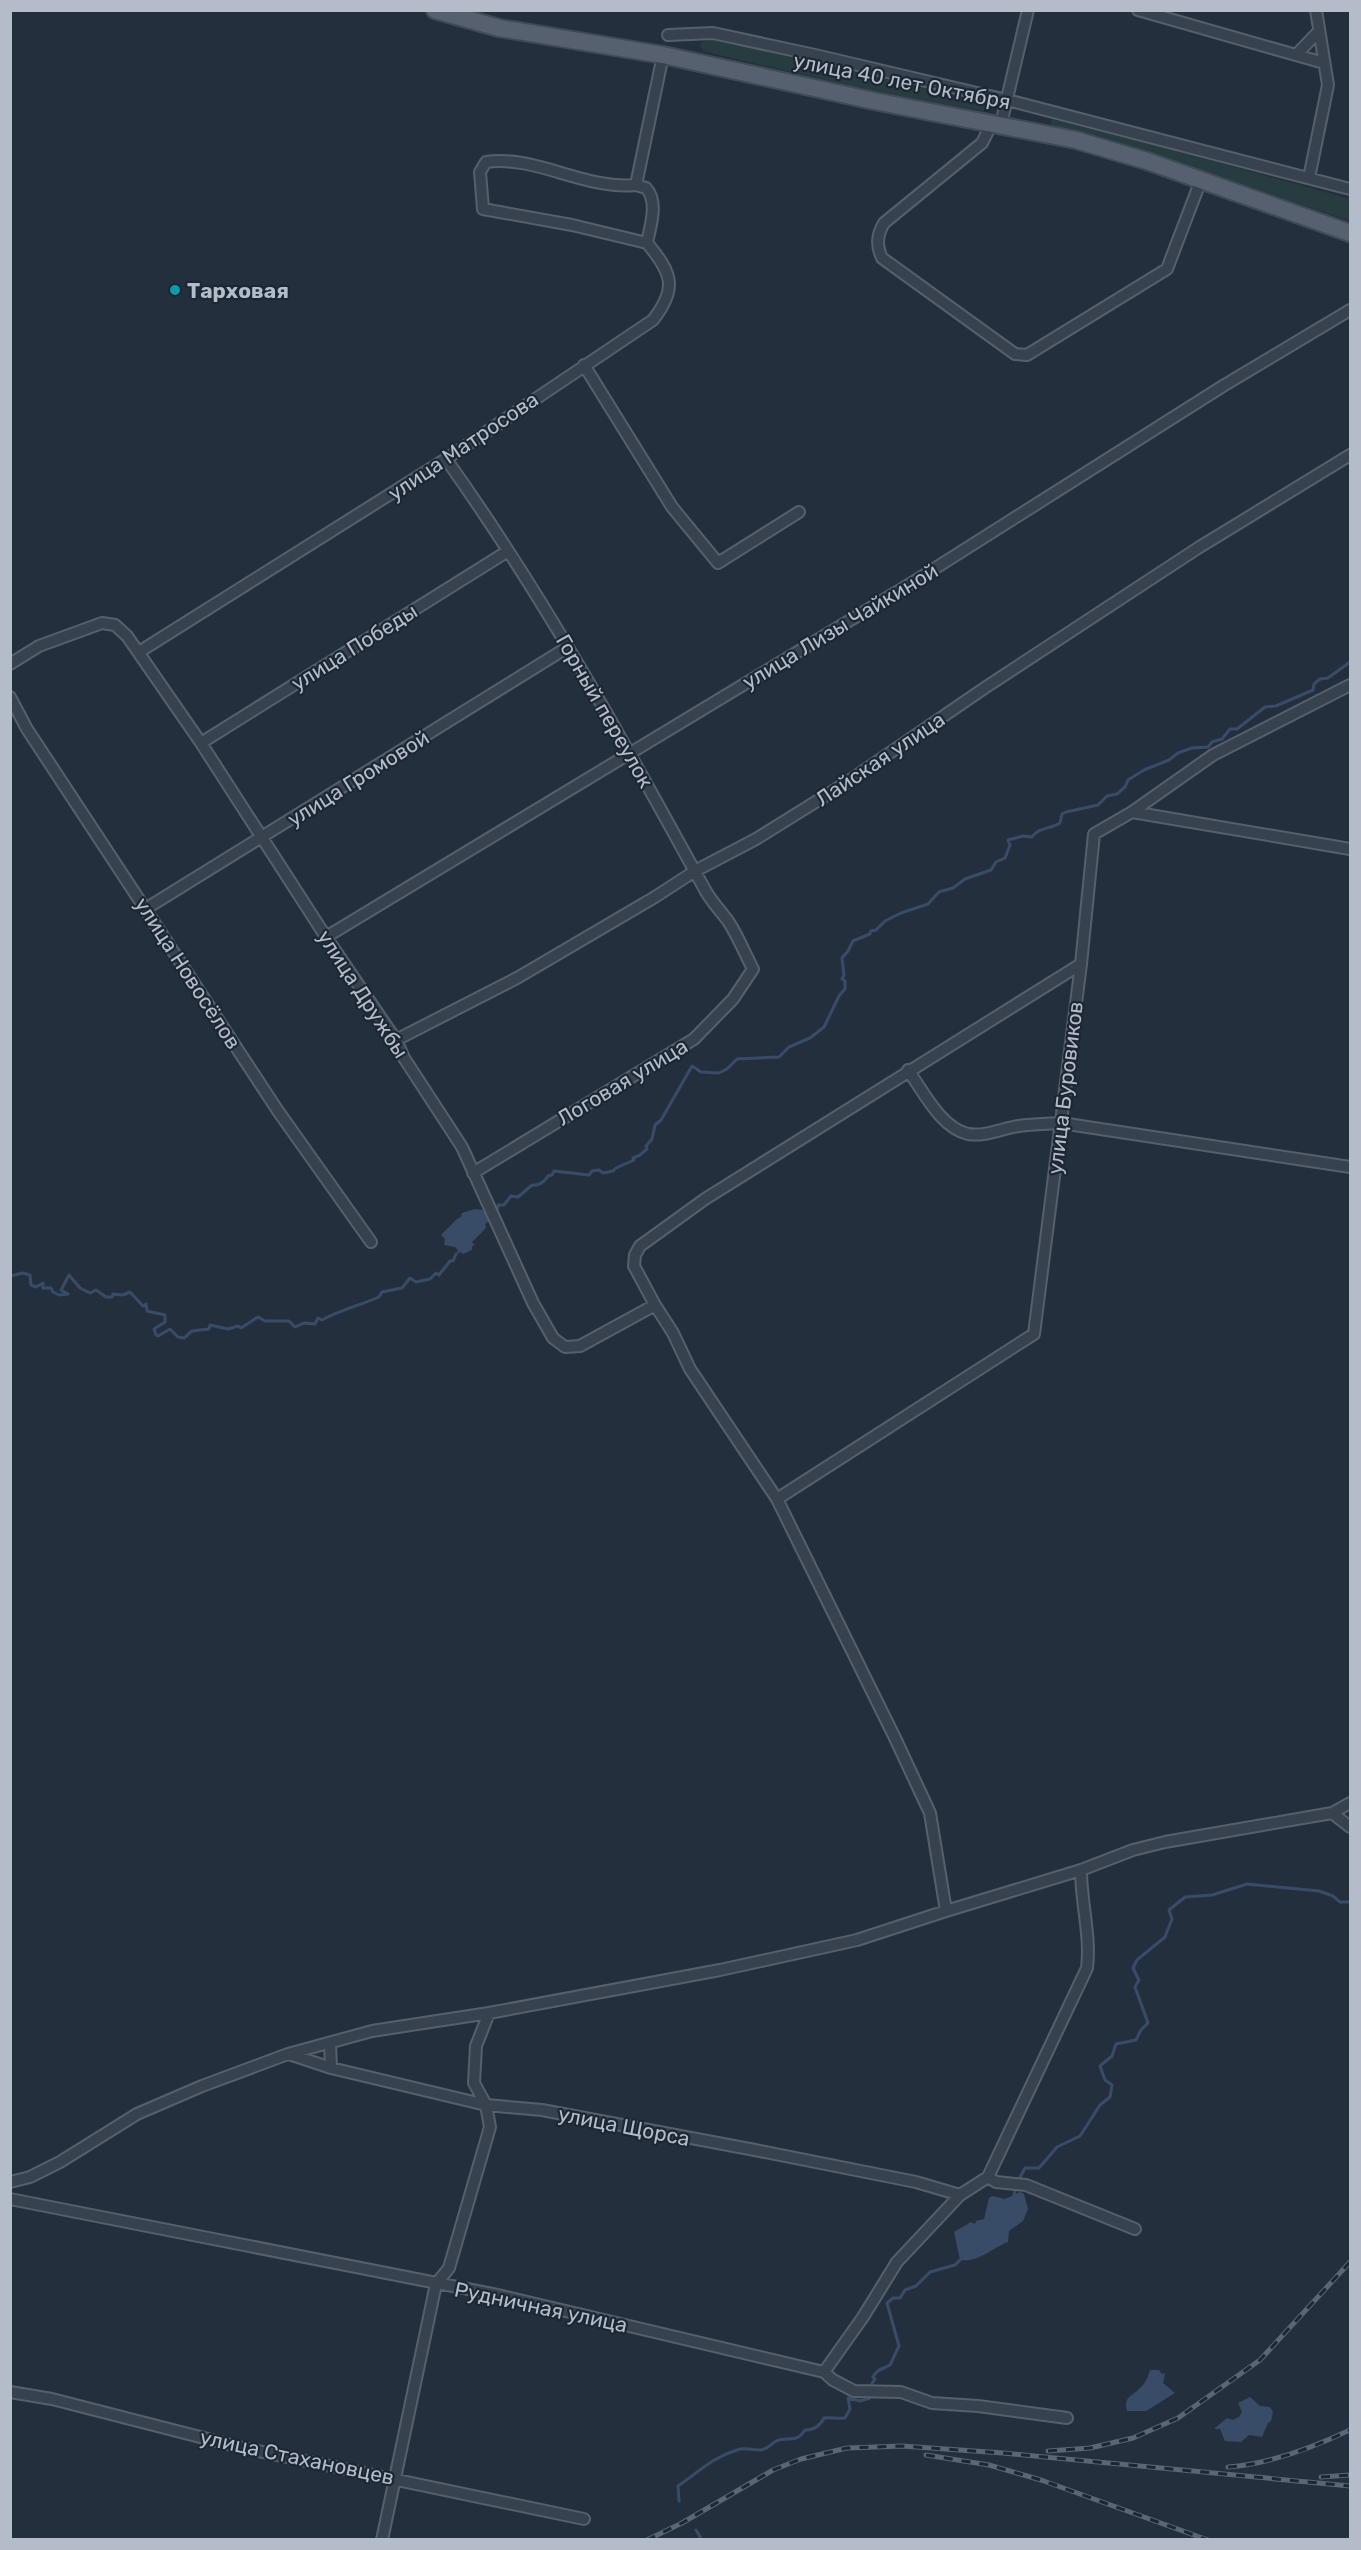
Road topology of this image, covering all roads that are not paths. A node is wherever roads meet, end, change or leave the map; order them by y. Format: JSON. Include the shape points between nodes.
{"nodes":[{"id":1,"x":435,"y":10,"type":"edge"},
{"id":2,"x":1028,"y":10,"type":"edge"},
{"id":3,"x":1138,"y":10,"type":"edge"},
{"id":4,"x":1316,"y":10,"type":"edge"},
{"id":5,"x":1318,"y":31,"type":"junction"},
{"id":6,"x":668,"y":35,"type":"dead end"},
{"id":7,"x":663,"y":55,"type":"junction"},
{"id":8,"x":1296,"y":55,"type":"junction"},
{"id":9,"x":1324,"y":63,"type":"junction"},
{"id":10,"x":1007,"y":100,"type":"junction"},
{"id":11,"x":997,"y":124,"type":"junction"},
{"id":12,"x":1309,"y":178,"type":"junction"},
{"id":13,"x":1201,"y":180,"type":"junction"},
{"id":14,"x":636,"y":184,"type":"junction"},
{"id":15,"x":1350,"y":189,"type":"edge"},
{"id":16,"x":1350,"y":233,"type":"edge"},
{"id":17,"x":648,"y":243,"type":"junction"},
{"id":18,"x":1350,"y":310,"type":"edge"},
{"id":19,"x":584,"y":365,"type":"junction"},
{"id":20,"x":1350,"y":455,"type":"edge"},
{"id":21,"x":447,"y":459,"type":"junction"},
{"id":22,"x":799,"y":512,"type":"dead end"},
{"id":23,"x":508,"y":551,"type":"junction"},
{"id":24,"x":568,"y":647,"type":"junction"},
{"id":25,"x":139,"y":652,"type":"junction"},
{"id":26,"x":10,"y":664,"type":"edge"},
{"id":27,"x":1350,"y":685,"type":"edge"},
{"id":28,"x":11,"y":699,"type":"edge"},
{"id":29,"x":201,"y":743,"type":"junction"},
{"id":30,"x":630,"y":754,"type":"junction"},
{"id":31,"x":1132,"y":812,"type":"junction"},
{"id":32,"x":263,"y":837,"type":"junction"},
{"id":33,"x":1350,"y":849,"type":"edge"},
{"id":34,"x":695,"y":871,"type":"junction"},
{"id":35,"x":147,"y":908,"type":"junction"},
{"id":36,"x":326,"y":937,"type":"junction"},
{"id":37,"x":1081,"y":964,"type":"junction"},
{"id":38,"x":753,"y":969,"type":"joint"},
{"id":39,"x":396,"y":1040,"type":"junction"},
{"id":40,"x":908,"y":1070,"type":"junction"},
{"id":41,"x":1061,"y":1123,"type":"junction"},
{"id":42,"x":1350,"y":1167,"type":"edge"},
{"id":43,"x":473,"y":1173,"type":"junction"},
{"id":44,"x":371,"y":1242,"type":"dead end"},
{"id":45,"x":655,"y":1305,"type":"junction"},
{"id":46,"x":777,"y":1499,"type":"junction"},
{"id":47,"x":1350,"y":1803,"type":"edge"},
{"id":48,"x":1332,"y":1813,"type":"junction"},
{"id":49,"x":1350,"y":1827,"type":"edge"},
{"id":50,"x":1081,"y":1870,"type":"junction"},
{"id":51,"x":946,"y":1911,"type":"junction"},
{"id":52,"x":489,"y":2013,"type":"junction"},
{"id":53,"x":330,"y":2043,"type":"junction"},
{"id":54,"x":288,"y":2054,"type":"junction"},
{"id":55,"x":331,"y":2068,"type":"junction"},
{"id":56,"x":486,"y":2106,"type":"junction"},
{"id":57,"x":988,"y":2177,"type":"junction"},
{"id":58,"x":10,"y":2182,"type":"edge"},
{"id":59,"x":960,"y":2195,"type":"junction"},
{"id":60,"x":10,"y":2199,"type":"edge"},
{"id":61,"x":1135,"y":2229,"type":"dead end"},
{"id":62,"x":436,"y":2284,"type":"junction"},
{"id":63,"x":824,"y":2372,"type":"junction"},
{"id":64,"x":10,"y":2392,"type":"edge"},
{"id":65,"x":1067,"y":2418,"type":"dead end"},
{"id":66,"x":394,"y":2478,"type":"junction"},
{"id":67,"x":584,"y":2519,"type":"dead end"},
{"id":68,"x":381,"y":2540,"type":"edge"}],
"edges":[{"from":1,"to":7,"type":"main road","name":"улица 40 лет Октября","via":[[499,28]]},
{"from":2,"to":10,"type":"street"},
{"from":3,"to":8,"type":"street"},
{"from":4,"to":5,"type":"street"},
{"from":5,"to":8,"type":"street"},
{"from":5,"to":9,"type":"street"},
{"from":6,"to":10,"type":"street","name":"улица 40 лет Октября","via":[[713,33]]},
{"from":7,"to":11,"type":"main road","name":"улица 40 лет Октября"},
{"from":7,"to":14,"type":"street"},
{"from":8,"to":9,"type":"street"},
{"from":9,"to":12,"type":"street","via":[[1328,85]]},
{"from":10,"to":11,"type":"street"},
{"from":10,"to":12,"type":"street","name":"улица 40 лет Октября"},
{"from":11,"to":13,"type":"main road","name":"улица 40 лет Октября","via":[[1076,140]]},
{"from":11,"to":13,"type":"street","via":[[982,143],[884,223],[878,248],[882,258],[1015,354],[1027,355],[1167,269]]},
{"from":12,"to":15,"type":"street","name":"улица 40 лет Октября"},
{"from":13,"to":16,"type":"main road","name":"улица 40 лет Октября"},
{"from":14,"to":17,"type":"street","via":[[646,188],[651,196]]},
{"from":14,"to":17,"type":"street","via":[[607,185],[506,160],[486,162],[480,172],[483,209]]},
{"from":17,"to":19,"type":"street","name":"улица Матросова","via":[[668,273],[670,294],[663,308],[653,320]]},
{"from":18,"to":30,"type":"street","name":"улица Лизы Чайкиной"},
{"from":19,"to":21,"type":"street","name":"улица Матросова"},
{"from":19,"to":22,"type":"street","via":[[672,507],[718,563]]},
{"from":20,"to":34,"type":"street","name":"Лайская улица","via":[[1189,554],[846,783],[756,839]]},
{"from":21,"to":23,"type":"street","name":"Горный переулок"},
{"from":21,"to":25,"type":"street","name":"улица Матросова"},
{"from":23,"to":24,"type":"street","name":"Горный переулок"},
{"from":23,"to":29,"type":"street","name":"улица Победы"},
{"from":24,"to":30,"type":"street","name":"Горный переулок"},
{"from":24,"to":32,"type":"street","name":"улица Громовой"},
{"from":25,"to":26,"type":"street","name":"улица Дружбы","via":[[115,625],[102,623],[39,646]]},
{"from":25,"to":29,"type":"street","name":"улица Дружбы"},
{"from":27,"to":31,"type":"street","name":"улица Буровиков","via":[[1213,755]]},
{"from":28,"to":35,"type":"street","name":"улица Новосёлов"},
{"from":29,"to":32,"type":"street","name":"улица Дружбы"},
{"from":30,"to":34,"type":"street","name":"Горный переулок"},
{"from":30,"to":36,"type":"street","name":"улица Лизы Чайкиной"},
{"from":31,"to":33,"type":"street"},
{"from":31,"to":37,"type":"street","name":"улица Буровиков","via":[[1094,834]]},
{"from":32,"to":35,"type":"street","name":"улица Громовой"},
{"from":32,"to":36,"type":"street","name":"улица Дружбы"},
{"from":34,"to":38,"type":"street","name":"Горный переулок","via":[[729,922]]},
{"from":34,"to":39,"type":"street","name":"Лайская улица","via":[[517,978]]},
{"from":35,"to":44,"type":"street","name":"улица Новосёлов","via":[[278,1111]]},
{"from":36,"to":39,"type":"street","name":"улица Дружбы"},
{"from":37,"to":40,"type":"street"},
{"from":37,"to":41,"type":"street","name":"улица Буровиков"},
{"from":38,"to":43,"type":"street","name":"Логовая улица","via":[[733,999],[694,1039]]},
{"from":39,"to":43,"type":"street","name":"улица Дружбы","via":[[462,1147]]},
{"from":40,"to":41,"type":"street","via":[[936,1110],[968,1134]]},
{"from":40,"to":45,"type":"street","via":[[705,1199],[640,1246],[634,1266]]},
{"from":41,"to":42,"type":"street"},
{"from":41,"to":46,"type":"street","name":"улица Буровиков","via":[[1034,1334]]},
{"from":43,"to":45,"type":"street","name":"улица Дружбы","via":[[532,1303],[553,1338],[565,1347],[580,1346]]},
{"from":45,"to":46,"type":"street","via":[[674,1333],[690,1369]]},
{"from":46,"to":51,"type":"street","via":[[930,1813]]},
{"from":47,"to":48,"type":"street"},
{"from":48,"to":49,"type":"street"},
{"from":48,"to":50,"type":"street","via":[[1165,1842]]},
{"from":50,"to":51,"type":"street"},
{"from":50,"to":57,"type":"street","via":[[1087,1968]]},
{"from":51,"to":52,"type":"street","via":[[857,1941]]},
{"from":52,"to":53,"type":"street","via":[[372,2031]]},
{"from":52,"to":56,"type":"street","via":[[476,2046],[474,2083]]},
{"from":53,"to":54,"type":"street"},
{"from":53,"to":55,"type":"street"},
{"from":54,"to":55,"type":"street","name":"улица Щорса"},
{"from":54,"to":58,"type":"street","via":[[137,2114],[60,2162]]},
{"from":55,"to":56,"type":"street","name":"улица Щорса"},
{"from":56,"to":59,"type":"street","name":"улица Щорса","via":[[542,2110],[916,2182]]},
{"from":56,"to":62,"type":"street","via":[[490,2127],[449,2268]]},
{"from":57,"to":59,"type":"street"},
{"from":57,"to":61,"type":"street","via":[[996,2182],[1026,2186]]},
{"from":59,"to":63,"type":"street","via":[[897,2262]]},
{"from":60,"to":62,"type":"street","name":"Рудничная улица"},
{"from":62,"to":63,"type":"street","name":"Рудничная улица"},
{"from":62,"to":66,"type":"street"},
{"from":63,"to":65,"type":"street","name":"Рудничная улица","via":[[854,2391],[901,2392],[932,2403]]},
{"from":64,"to":66,"type":"street","name":"улица Стахановцев","via":[[52,2399],[239,2447]]},
{"from":66,"to":67,"type":"street","name":"улица Стахановцев"},
{"from":66,"to":68,"type":"street"}]}
